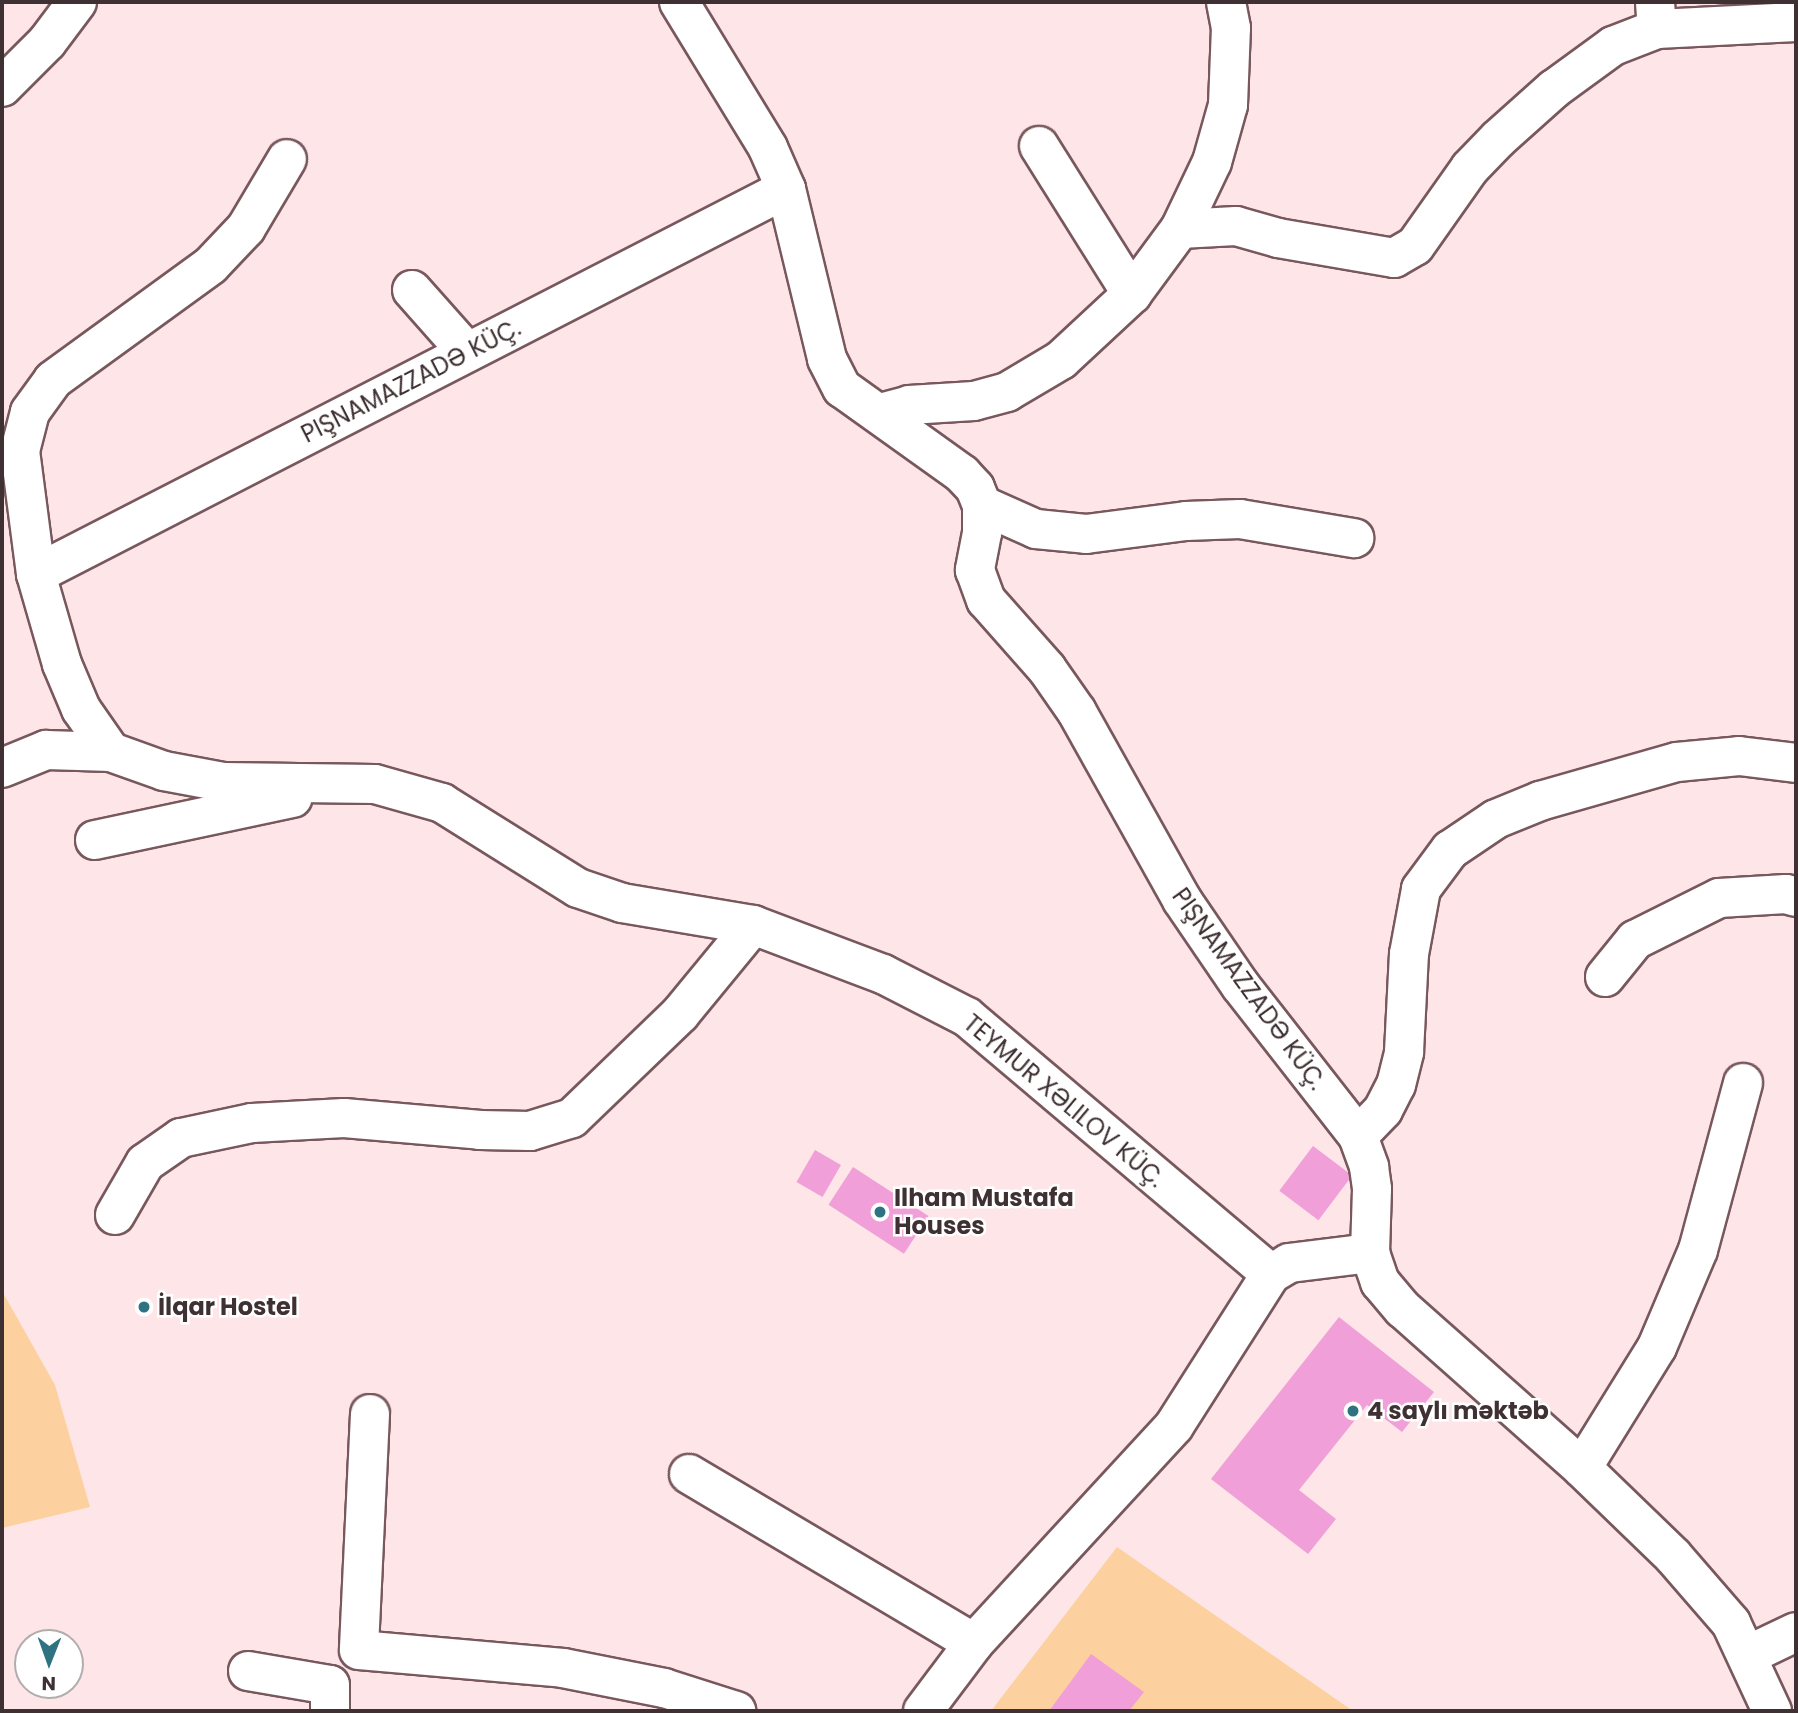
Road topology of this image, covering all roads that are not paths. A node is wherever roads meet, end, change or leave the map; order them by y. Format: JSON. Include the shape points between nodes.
{"nodes":[{"id":1,"x":77,"y":2,"type":"edge"},
{"id":2,"x":679,"y":2,"type":"edge"},
{"id":3,"x":1226,"y":2,"type":"edge"},
{"id":4,"x":1656,"y":16,"type":"edge"},
{"id":5,"x":1778,"y":16,"type":"edge"},
{"id":6,"x":2,"y":87,"type":"edge"},
{"id":7,"x":1039,"y":146,"type":"dead end"},
{"id":8,"x":287,"y":159,"type":"dead end"},
{"id":9,"x":786,"y":189,"type":"junction"},
{"id":10,"x":1180,"y":229,"type":"junction"},
{"id":11,"x":412,"y":290,"type":"dead end"},
{"id":12,"x":1132,"y":294,"type":"junction"},
{"id":13,"x":467,"y":352,"type":"junction"},
{"id":14,"x":880,"y":413,"type":"junction"},
{"id":15,"x":982,"y":505,"type":"junction"},
{"id":16,"x":15,"y":515,"type":"edge"},
{"id":17,"x":1354,"y":538,"type":"dead end"},
{"id":18,"x":36,"y":574,"type":"junction"},
{"id":19,"x":111,"y":752,"type":"junction"},
{"id":20,"x":1796,"y":764,"type":"edge"},
{"id":21,"x":2,"y":768,"type":"edge"},
{"id":22,"x":335,"y":784,"type":"junction"},
{"id":23,"x":95,"y":840,"type":"dead end"},
{"id":24,"x":1796,"y":897,"type":"edge"},
{"id":25,"x":753,"y":925,"type":"junction"},
{"id":26,"x":1605,"y":977,"type":"dead end"},
{"id":27,"x":1743,"y":1083,"type":"dead end"},
{"id":28,"x":1358,"y":1136,"type":"junction"},
{"id":29,"x":115,"y":1215,"type":"dead end"},
{"id":30,"x":1370,"y":1253,"type":"junction"},
{"id":31,"x":1271,"y":1274,"type":"junction"},
{"id":32,"x":370,"y":1414,"type":"dead end"},
{"id":33,"x":1582,"y":1468,"type":"junction"},
{"id":34,"x":689,"y":1474,"type":"dead end"},
{"id":35,"x":1796,"y":1632,"type":"edge"},
{"id":36,"x":974,"y":1643,"type":"junction"},
{"id":37,"x":359,"y":1650,"type":"junction"},
{"id":38,"x":1748,"y":1655,"type":"junction"},
{"id":39,"x":248,"y":1671,"type":"dead end"},
{"id":40,"x":330,"y":1698,"type":"edge"},
{"id":41,"x":736,"y":1711,"type":"edge"},
{"id":42,"x":923,"y":1711,"type":"edge"},
{"id":43,"x":1772,"y":1711,"type":"edge"}],
"edges":[{"from":1,"to":6,"type":"street","via":[[47,42]]},
{"from":2,"to":9,"type":"street","via":[[768,148]]},
{"from":3,"to":10,"type":"street","via":[[1231,28],[1228,105],[1212,162]]},
{"from":4,"to":5,"type":"street"},
{"from":4,"to":10,"type":"street","via":[[1554,89],[1497,139],[1470,168],[1415,246],[1394,258],[1236,226]]},
{"from":7,"to":12,"type":"street"},
{"from":8,"to":16,"type":"street","via":[[246,228],[211,265],[54,380],[30,412],[20,451]]},
{"from":9,"to":13,"type":"street","name":"PIŞNAMAZZADƏ KÜÇ."},
{"from":9,"to":14,"type":"street","via":[[827,359],[842,388]]},
{"from":10,"to":12,"type":"street"},
{"from":11,"to":13,"type":"street"},
{"from":12,"to":14,"type":"street","via":[[1061,360],[1007,392]]},
{"from":13,"to":18,"type":"street","name":"PIŞNAMAZZADƏ KÜÇ."},
{"from":14,"to":15,"type":"street","via":[[962,474]]},
{"from":15,"to":17,"type":"street","via":[[1036,529],[1086,534],[1240,519]]},
{"from":15,"to":28,"type":"street","name":"PIŞNAMAZZADƏ KÜÇ.","via":[[975,570],[986,600],[1047,669],[1077,712],[1182,900],[1240,985]]},
{"from":16,"to":18,"type":"street"},
{"from":18,"to":19,"type":"street","via":[[62,664],[81,709]]},
{"from":19,"to":21,"type":"street","name":"TEYMUR XƏLILOV KÜÇ.","via":[[46,750]]},
{"from":19,"to":22,"type":"street","name":"TEYMUR XƏLILOV KÜÇ.","via":[[164,772],[223,782]]},
{"from":20,"to":28,"type":"street","via":[[1739,756],[1677,762],[1540,801],[1496,820],[1450,850],[1421,889],[1409,954],[1405,1041],[1396,1084],[1383,1110]]},
{"from":22,"to":23,"type":"street","via":[[307,795]]},
{"from":22,"to":25,"type":"street","name":"TEYMUR XƏLILOV KÜÇ.","via":[[375,784],[442,803],[579,888],[622,903]]},
{"from":24,"to":26,"type":"street","via":[[1719,898],[1635,940]]},
{"from":25,"to":29,"type":"street","via":[[680,1014],[572,1118],[530,1131],[344,1118],[252,1123],[181,1138],[145,1163]]},
{"from":25,"to":31,"type":"street","name":"TEYMUR XƏLILOV KÜÇ.","via":[[883,974],[967,1017]]},
{"from":27,"to":33,"type":"street","via":[[1698,1250],[1673,1310],[1636,1385]]},
{"from":28,"to":30,"type":"street","name":"PIŞNAMAZZADƏ KÜÇ.","via":[[1372,1189]]},
{"from":30,"to":31,"type":"street","via":[[1289,1263]]},
{"from":30,"to":33,"type":"street","name":"PIŞNAMAZZADƏ KÜÇ.","via":[[1380,1282],[1403,1309]]},
{"from":31,"to":36,"type":"street","via":[[1174,1426]]},
{"from":32,"to":37,"type":"street"},
{"from":33,"to":38,"type":"street","name":"PIŞNAMAZZADƏ KÜÇ.","via":[[1673,1556],[1731,1623]]},
{"from":34,"to":36,"type":"street"},
{"from":35,"to":38,"type":"street"},
{"from":36,"to":42,"type":"street"},
{"from":37,"to":40,"type":"street"},
{"from":37,"to":41,"type":"street","via":[[562,1668],[664,1688]]},
{"from":38,"to":43,"type":"street","name":"PIŞNAMAZZADƏ KÜÇ."},
{"from":39,"to":40,"type":"street"}]}
